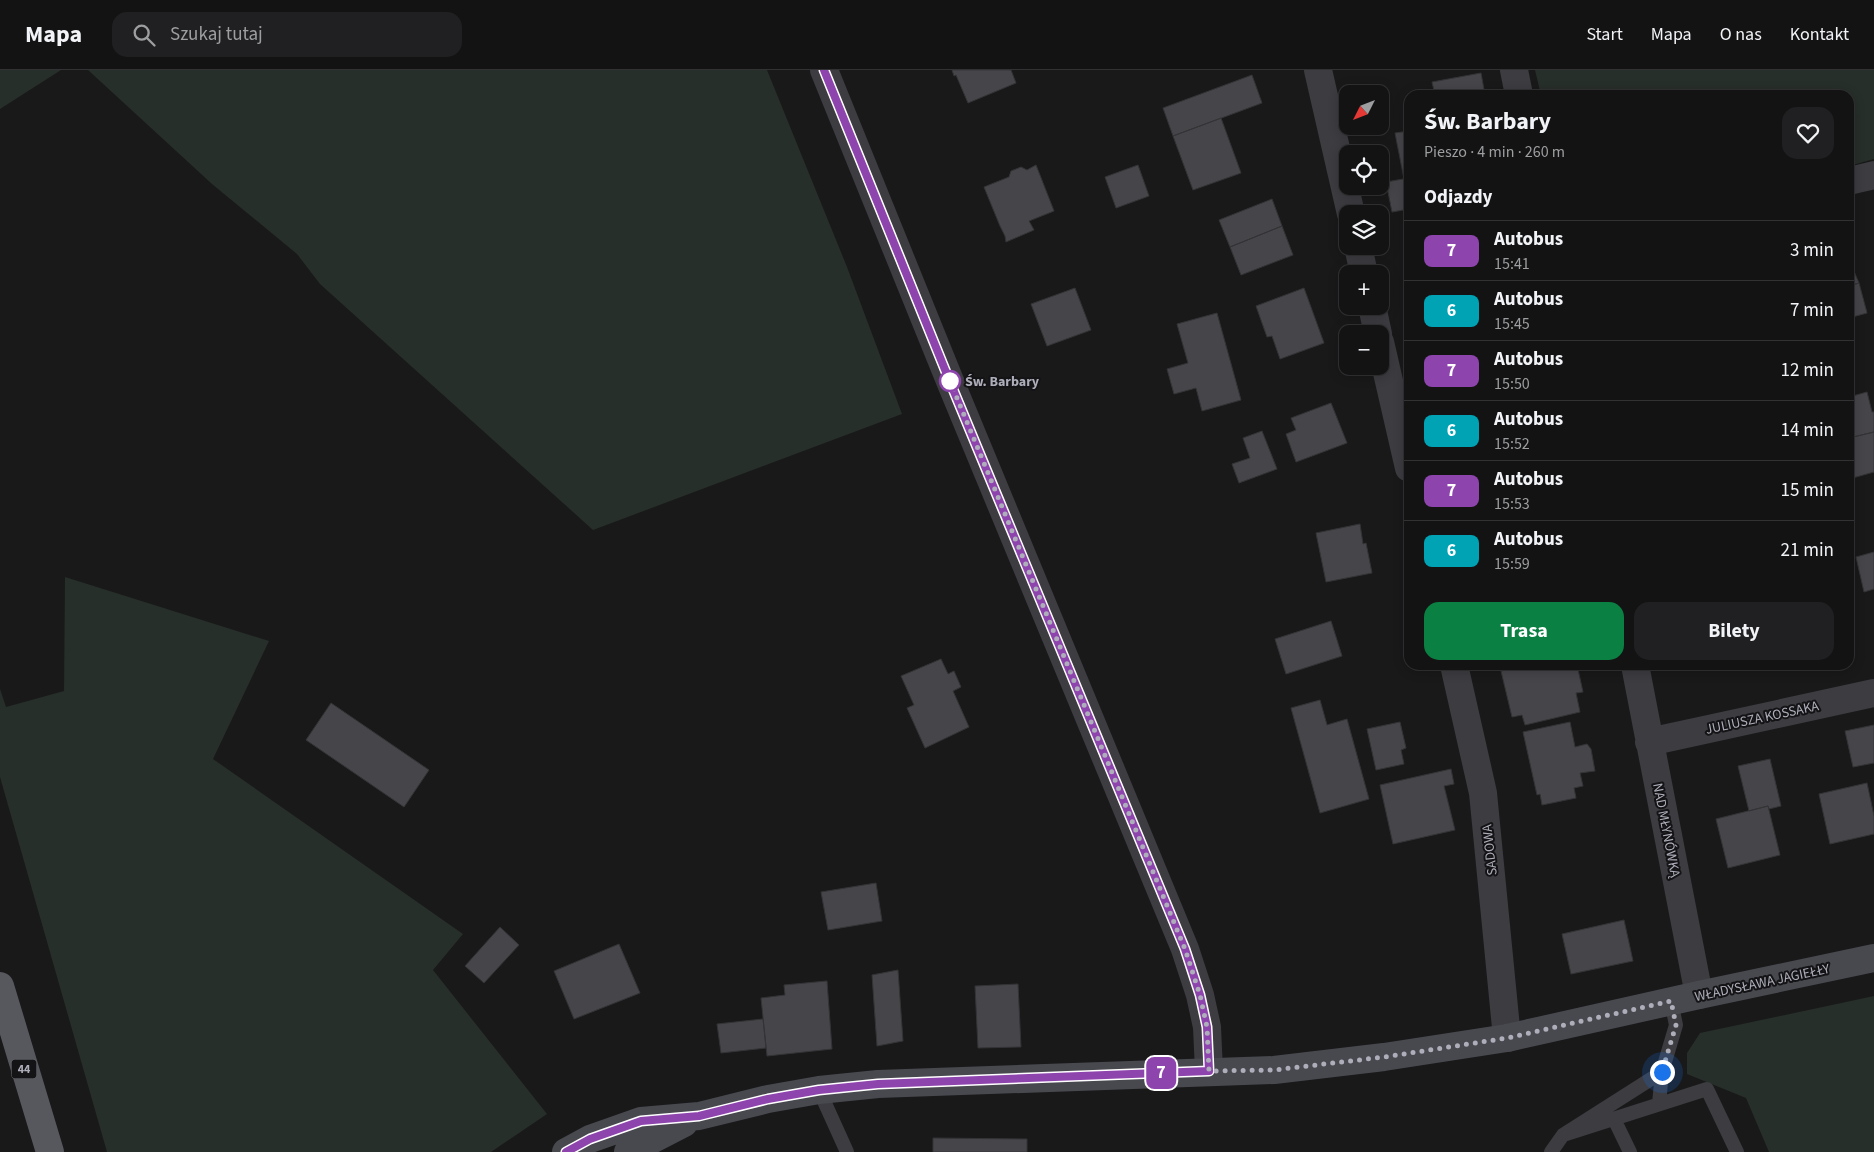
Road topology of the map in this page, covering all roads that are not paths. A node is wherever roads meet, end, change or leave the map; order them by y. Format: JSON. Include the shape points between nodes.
{"nodes":[{"id":1,"x":824,"y":70,"type":"edge"},
{"id":2,"x":1318,"y":70,"type":"edge"},
{"id":3,"x":1514,"y":70,"type":"edge"},
{"id":4,"x":1518,"y":90,"type":"edge"},
{"id":5,"x":1874,"y":175,"type":"edge"},
{"id":6,"x":1854,"y":180,"type":"edge"},
{"id":7,"x":1349,"y":205,"type":"edge"},
{"id":8,"x":1388,"y":375,"type":"edge"},
{"id":9,"x":1404,"y":446,"type":"edge"},
{"id":10,"x":1455,"y":670,"type":"edge"},
{"id":11,"x":1636,"y":670,"type":"edge"},
{"id":12,"x":1874,"y":693,"type":"edge"},
{"id":13,"x":1650,"y":742,"type":"junction"},
{"id":14,"x":1874,"y":958,"type":"edge"},
{"id":15,"x":0,"y":986,"type":"edge"},
{"id":16,"x":1699,"y":995,"type":"junction"},
{"id":17,"x":1671,"y":1001,"type":"junction"},
{"id":18,"x":1507,"y":1038,"type":"junction"},
{"id":19,"x":1209,"y":1071,"type":"junction"},
{"id":20,"x":1662,"y":1072,"type":"junction"},
{"id":21,"x":819,"y":1090,"type":"junction"},
{"id":22,"x":1659,"y":1104,"type":"junction"},
{"id":23,"x":699,"y":1116,"type":"junction"},
{"id":24,"x":1614,"y":1119,"type":"junction"},
{"id":25,"x":1563,"y":1136,"type":"junction"},
{"id":26,"x":50,"y":1152,"type":"edge"},
{"id":27,"x":566,"y":1152,"type":"edge"},
{"id":28,"x":628,"y":1152,"type":"edge"},
{"id":29,"x":847,"y":1152,"type":"edge"},
{"id":30,"x":1551,"y":1152,"type":"edge"},
{"id":31,"x":1630,"y":1152,"type":"edge"},
{"id":32,"x":1737,"y":1152,"type":"edge"}],
"edges":[{"from":1,"to":19,"type":"street","via":[[1185,949],[1207,1027]]},
{"from":2,"to":7,"type":"street"},
{"from":3,"to":4,"type":"street"},
{"from":5,"to":6,"type":"street"},
{"from":8,"to":9,"type":"street"},
{"from":10,"to":18,"type":"street","name":"SADOWA","via":[[1483,793]]},
{"from":11,"to":13,"type":"street","name":"NAD MŁYNÓWKĄ"},
{"from":12,"to":13,"type":"street","name":"JULIUSZA KOSSAKA"},
{"from":13,"to":16,"type":"street","name":"NAD MŁYNÓWKĄ"},
{"from":14,"to":16,"type":"street","name":"WŁADYSŁAWA JAGIEŁŁY"},
{"from":15,"to":26,"type":"main road","number":"44"},
{"from":16,"to":17,"type":"street","name":"WŁADYSŁAWA JAGIEŁŁY"},
{"from":17,"to":18,"type":"street","name":"WŁADYSŁAWA JAGIEŁŁY"},
{"from":17,"to":20,"type":"lane","via":[[1676,1025]]},
{"from":18,"to":19,"type":"street","name":"WŁADYSŁAWA JAGIEŁŁY","via":[[1274,1070]]},
{"from":19,"to":21,"type":"street","name":"WŁADYSŁAWA JAGIEŁŁY","via":[[878,1084]]},
{"from":20,"to":22,"type":"lane"},
{"from":20,"to":25,"type":"lane"},
{"from":21,"to":23,"type":"street","name":"WŁADYSŁAWA JAGIEŁŁY"},
{"from":21,"to":29,"type":"lane"},
{"from":22,"to":24,"type":"lane"},
{"from":22,"to":32,"type":"lane","via":[[1707,1089]]},
{"from":23,"to":27,"type":"street","name":"WŁADYSŁAWA JAGIEŁŁY","via":[[641,1121],[590,1139]]},
{"from":23,"to":28,"type":"street","name":"WŁADYSŁAWA JAGIEŁŁY"},
{"from":24,"to":25,"type":"lane"},
{"from":24,"to":31,"type":"lane"},
{"from":25,"to":30,"type":"lane"}]}
